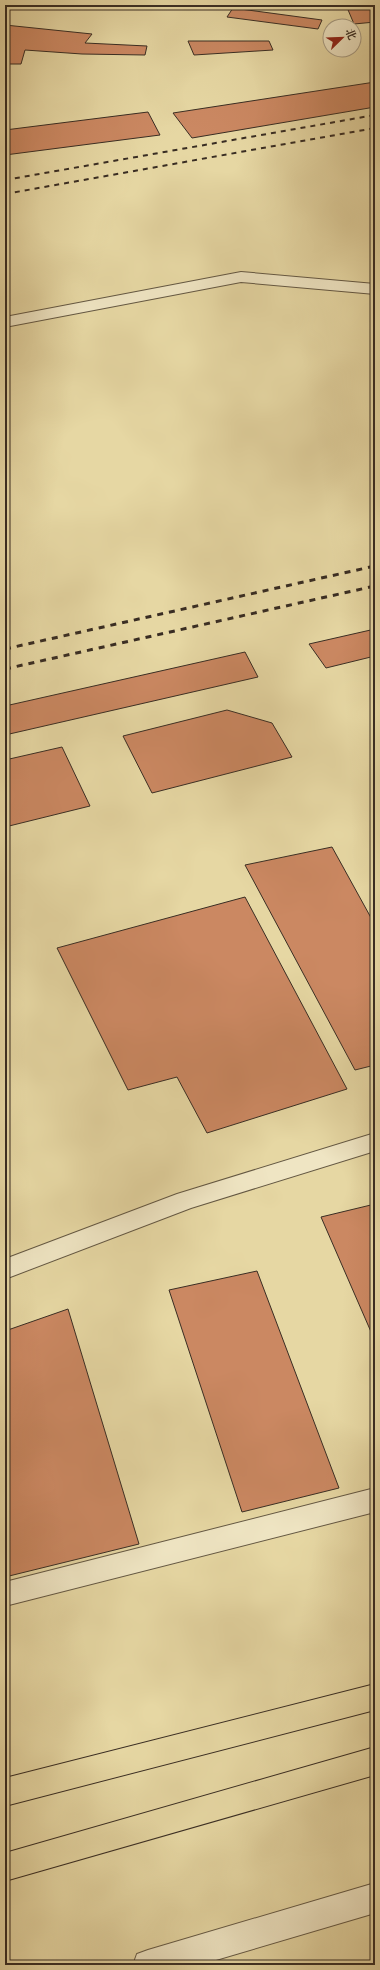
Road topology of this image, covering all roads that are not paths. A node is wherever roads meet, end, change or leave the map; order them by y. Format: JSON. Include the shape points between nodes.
{"nodes":[{"id":1,"x":375,"y":288,"type":"edge"},
{"id":2,"x":5,"y":322,"type":"edge"},
{"id":3,"x":375,"y":1142,"type":"edge"},
{"id":4,"x":5,"y":1269,"type":"edge"},
{"id":5,"x":375,"y":1500,"type":"edge"},
{"id":6,"x":5,"y":1594,"type":"edge"},
{"id":7,"x":375,"y":1697,"type":"edge"},
{"id":8,"x":375,"y":1761,"type":"edge"},
{"id":9,"x":5,"y":1792,"type":"edge"},
{"id":10,"x":5,"y":1867,"type":"edge"},
{"id":11,"x":375,"y":1898,"type":"edge"},
{"id":12,"x":148,"y":1965,"type":"edge"}],
"edges":[{"from":1,"to":2,"type":"street","via":[[241,277]]},
{"from":3,"to":4,"type":"street","via":[[185,1201]]},
{"from":5,"to":6,"type":"street"},
{"from":7,"to":9,"type":"highway"},
{"from":8,"to":10,"type":"highway"},
{"from":11,"to":12,"type":"street"}]}
